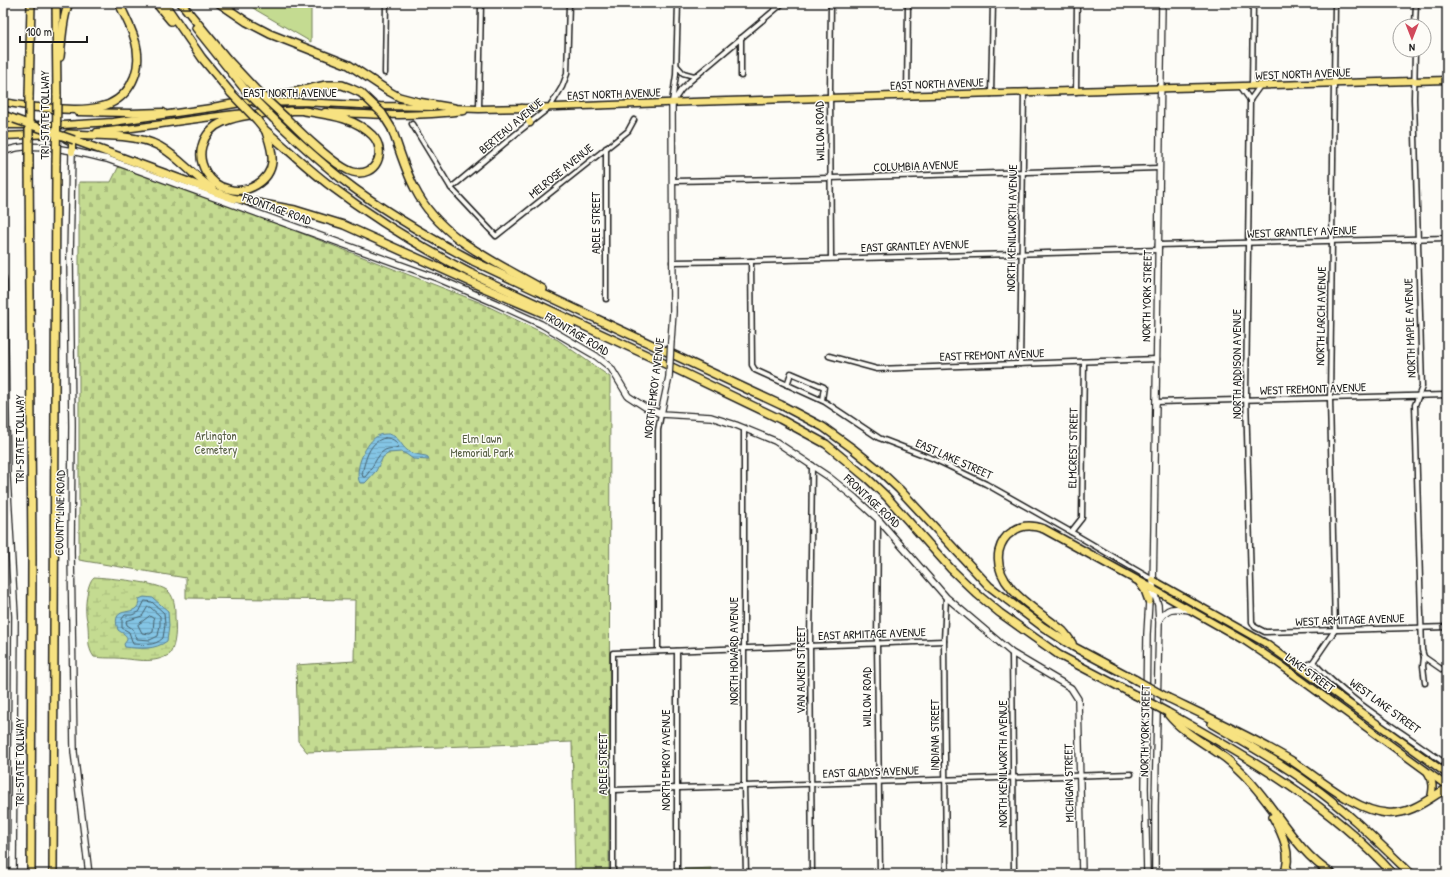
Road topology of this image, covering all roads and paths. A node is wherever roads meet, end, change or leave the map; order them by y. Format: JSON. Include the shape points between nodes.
{"nodes":[{"id":1,"x":31,"y":3,"type":"edge"},
{"id":2,"x":56,"y":3,"type":"edge"},
{"id":3,"x":69,"y":3,"type":"edge"},
{"id":4,"x":119,"y":3,"type":"edge"},
{"id":5,"x":156,"y":3,"type":"edge"},
{"id":6,"x":164,"y":3,"type":"edge"},
{"id":7,"x":180,"y":3,"type":"edge"},
{"id":8,"x":220,"y":3,"type":"edge"},
{"id":9,"x":386,"y":3,"type":"edge"},
{"id":10,"x":481,"y":3,"type":"edge"},
{"id":11,"x":569,"y":3,"type":"edge"},
{"id":12,"x":678,"y":3,"type":"edge"},
{"id":13,"x":783,"y":3,"type":"edge"},
{"id":14,"x":831,"y":3,"type":"edge"},
{"id":15,"x":908,"y":3,"type":"edge"},
{"id":16,"x":993,"y":3,"type":"edge"},
{"id":17,"x":1077,"y":3,"type":"edge"},
{"id":18,"x":1162,"y":3,"type":"edge"},
{"id":19,"x":1253,"y":3,"type":"edge"},
{"id":20,"x":1335,"y":3,"type":"edge"},
{"id":21,"x":1416,"y":3,"type":"edge"},
{"id":22,"x":1416,"y":18,"type":"edge"},
{"id":23,"x":741,"y":38,"type":"junction"},
{"id":24,"x":202,"y":58,"type":"junction"},
{"id":25,"x":1415,"y":58,"type":"edge"},
{"id":26,"x":677,"y":66,"type":"junction"},
{"id":27,"x":384,"y":73,"type":"dead end"},
{"id":28,"x":698,"y":74,"type":"junction"},
{"id":29,"x":741,"y":76,"type":"dead end"},
{"id":30,"x":56,"y":77,"type":"junction"},
{"id":31,"x":1447,"y":80,"type":"edge"},
{"id":32,"x":1414,"y":81,"type":"junction"},
{"id":33,"x":1334,"y":84,"type":"junction"},
{"id":34,"x":1252,"y":86,"type":"junction"},
{"id":35,"x":1260,"y":86,"type":"junction"},
{"id":36,"x":1241,"y":87,"type":"junction"},
{"id":37,"x":1160,"y":89,"type":"junction"},
{"id":38,"x":1076,"y":92,"type":"junction"},
{"id":39,"x":1024,"y":93,"type":"junction"},
{"id":40,"x":991,"y":94,"type":"junction"},
{"id":41,"x":907,"y":96,"type":"junction"},
{"id":42,"x":830,"y":98,"type":"junction"},
{"id":43,"x":1250,"y":100,"type":"junction"},
{"id":44,"x":3,"y":102,"type":"edge"},
{"id":45,"x":672,"y":103,"type":"junction"},
{"id":46,"x":32,"y":107,"type":"junction"},
{"id":47,"x":215,"y":107,"type":"junction"},
{"id":48,"x":550,"y":107,"type":"junction"},
{"id":49,"x":454,"y":108,"type":"junction"},
{"id":50,"x":522,"y":108,"type":"junction"},
{"id":51,"x":200,"y":109,"type":"junction"},
{"id":52,"x":479,"y":109,"type":"junction"},
{"id":53,"x":290,"y":111,"type":"junction"},
{"id":54,"x":304,"y":111,"type":"junction"},
{"id":55,"x":3,"y":117,"type":"edge"},
{"id":56,"x":634,"y":120,"type":"dead end"},
{"id":57,"x":530,"y":123,"type":"junction"},
{"id":58,"x":412,"y":124,"type":"dead end"},
{"id":59,"x":3,"y":125,"type":"edge"},
{"id":60,"x":265,"y":130,"type":"junction"},
{"id":61,"x":3,"y":136,"type":"edge"},
{"id":62,"x":70,"y":138,"type":"junction"},
{"id":63,"x":606,"y":148,"type":"junction"},
{"id":64,"x":3,"y":152,"type":"edge"},
{"id":65,"x":72,"y":152,"type":"junction"},
{"id":66,"x":1159,"y":168,"type":"junction"},
{"id":67,"x":1023,"y":173,"type":"junction"},
{"id":68,"x":831,"y":178,"type":"junction"},
{"id":69,"x":673,"y":181,"type":"junction"},
{"id":70,"x":451,"y":188,"type":"junction"},
{"id":71,"x":232,"y":198,"type":"junction"},
{"id":72,"x":1418,"y":238,"type":"junction"},
{"id":73,"x":1447,"y":238,"type":"edge"},
{"id":74,"x":1332,"y":241,"type":"junction"},
{"id":75,"x":1248,"y":243,"type":"junction"},
{"id":76,"x":1158,"y":248,"type":"junction"},
{"id":77,"x":1022,"y":253,"type":"junction"},
{"id":78,"x":831,"y":258,"type":"junction"},
{"id":79,"x":751,"y":261,"type":"junction"},
{"id":80,"x":672,"y":262,"type":"junction"},
{"id":81,"x":3,"y":277,"type":"edge"},
{"id":82,"x":606,"y":299,"type":"dead end"},
{"id":83,"x":579,"y":310,"type":"junction"},
{"id":84,"x":829,"y":356,"type":"dead end"},
{"id":85,"x":655,"y":359,"type":"junction"},
{"id":86,"x":1157,"y":359,"type":"junction"},
{"id":87,"x":1084,"y":362,"type":"junction"},
{"id":88,"x":1020,"y":364,"type":"junction"},
{"id":89,"x":787,"y":385,"type":"junction"},
{"id":90,"x":1447,"y":395,"type":"edge"},
{"id":91,"x":1419,"y":396,"type":"junction"},
{"id":92,"x":1330,"y":398,"type":"junction"},
{"id":93,"x":822,"y":400,"type":"junction"},
{"id":94,"x":1247,"y":400,"type":"junction"},
{"id":95,"x":1156,"y":402,"type":"junction"},
{"id":96,"x":661,"y":414,"type":"junction"},
{"id":97,"x":744,"y":428,"type":"junction"},
{"id":98,"x":812,"y":465,"type":"junction"},
{"id":99,"x":878,"y":519,"type":"junction"},
{"id":100,"x":1071,"y":532,"type":"junction"},
{"id":101,"x":1153,"y":580,"type":"junction"},
{"id":102,"x":1139,"y":581,"type":"junction"},
{"id":103,"x":1153,"y":589,"type":"junction"},
{"id":104,"x":946,"y":597,"type":"junction"},
{"id":105,"x":1149,"y":601,"type":"junction"},
{"id":106,"x":1193,"y":611,"type":"junction"},
{"id":107,"x":1159,"y":621,"type":"junction"},
{"id":108,"x":1255,"y":627,"type":"joint"},
{"id":109,"x":1447,"y":627,"type":"edge"},
{"id":110,"x":1421,"y":628,"type":"junction"},
{"id":111,"x":1335,"y":630,"type":"junction"},
{"id":112,"x":944,"y":642,"type":"junction"},
{"id":113,"x":877,"y":644,"type":"junction"},
{"id":114,"x":810,"y":646,"type":"junction"},
{"id":115,"x":1074,"y":647,"type":"junction"},
{"id":116,"x":743,"y":648,"type":"junction"},
{"id":117,"x":658,"y":651,"type":"junction"},
{"id":118,"x":676,"y":651,"type":"junction"},
{"id":119,"x":1012,"y":653,"type":"junction"},
{"id":120,"x":613,"y":657,"type":"joint"},
{"id":121,"x":1424,"y":657,"type":"junction"},
{"id":122,"x":1313,"y":662,"type":"junction"},
{"id":123,"x":1301,"y":669,"type":"junction"},
{"id":124,"x":1447,"y":673,"type":"edge"},
{"id":125,"x":1424,"y":683,"type":"dead end"},
{"id":126,"x":1076,"y":693,"type":"joint"},
{"id":127,"x":1168,"y":698,"type":"junction"},
{"id":128,"x":1167,"y":712,"type":"junction"},
{"id":129,"x":1447,"y":765,"type":"edge"},
{"id":130,"x":1426,"y":770,"type":"junction"},
{"id":131,"x":1131,"y":774,"type":"dead end"},
{"id":132,"x":1447,"y":774,"type":"edge"},
{"id":133,"x":1080,"y":776,"type":"junction"},
{"id":134,"x":1013,"y":778,"type":"junction"},
{"id":135,"x":945,"y":780,"type":"junction"},
{"id":136,"x":878,"y":782,"type":"junction"},
{"id":137,"x":812,"y":784,"type":"junction"},
{"id":138,"x":744,"y":786,"type":"junction"},
{"id":139,"x":1447,"y":786,"type":"edge"},
{"id":140,"x":677,"y":788,"type":"junction"},
{"id":141,"x":613,"y":790,"type":"junction"},
{"id":142,"x":1447,"y":790,"type":"edge"},
{"id":143,"x":1431,"y":798,"type":"junction"},
{"id":144,"x":1264,"y":799,"type":"junction"},
{"id":145,"x":613,"y":870,"type":"dead end"},
{"id":146,"x":677,"y":870,"type":"dead end"},
{"id":147,"x":13,"y":874,"type":"edge"},
{"id":148,"x":31,"y":874,"type":"edge"},
{"id":149,"x":53,"y":874,"type":"edge"},
{"id":150,"x":89,"y":874,"type":"edge"},
{"id":151,"x":746,"y":874,"type":"edge"},
{"id":152,"x":812,"y":874,"type":"edge"},
{"id":153,"x":880,"y":874,"type":"edge"},
{"id":154,"x":946,"y":874,"type":"edge"},
{"id":155,"x":1014,"y":874,"type":"edge"},
{"id":156,"x":1082,"y":874,"type":"edge"},
{"id":157,"x":1147,"y":874,"type":"edge"},
{"id":158,"x":1155,"y":874,"type":"edge"},
{"id":159,"x":1284,"y":874,"type":"edge"},
{"id":160,"x":1332,"y":874,"type":"edge"},
{"id":161,"x":1393,"y":874,"type":"edge"},
{"id":162,"x":1410,"y":874,"type":"edge"}],
"edges":[{"from":1,"to":148,"type":"highway","name":"TRI-STATE TOLLWAY","bridge":true},
{"from":2,"to":30,"type":"highway","name":"TRI-STATE TOLLWAY"},
{"from":3,"to":30,"type":"highway"},
{"from":4,"to":46,"type":"highway","via":[[137,47],[136,73],[127,91],[115,101],[99,107]]},
{"from":5,"to":24,"type":"highway"},
{"from":6,"to":24,"type":"highway"},
{"from":7,"to":54,"type":"highway","bridge":true,"via":[[258,91],[346,170],[364,173],[373,168],[380,154],[379,145],[366,130],[342,118]]},
{"from":7,"to":83,"type":"highway","bridge":true,"via":[[198,33],[247,92],[300,144],[344,180],[402,221],[473,261]]},
{"from":8,"to":49,"type":"highway","via":[[247,22],[349,66],[399,97]]},
{"from":9,"to":27,"type":"street"},
{"from":10,"to":52,"type":"street"},
{"from":11,"to":48,"type":"street","name":"BERTEAU AVENUE","via":[[567,74]]},
{"from":12,"to":26,"type":"street"},
{"from":13,"to":23,"type":"street"},
{"from":14,"to":42,"type":"street","name":"WILLOW ROAD"},
{"from":15,"to":41,"type":"street"},
{"from":16,"to":40,"type":"street"},
{"from":17,"to":38,"type":"street"},
{"from":18,"to":37,"type":"street","name":"NORTH YORK STREET"},
{"from":19,"to":34,"type":"street"},
{"from":20,"to":33,"type":"street","name":"NORTH LARCH AVENUE"},
{"from":21,"to":22,"type":"street"},
{"from":23,"to":28,"type":"street"},
{"from":23,"to":29,"type":"street"},
{"from":24,"to":60,"type":"highway","bridge":true},
{"from":25,"to":32,"type":"street","name":"NORTH MAPLE AVENUE"},
{"from":26,"to":28,"type":"street","via":[[688,75]]},
{"from":26,"to":45,"type":"street"},
{"from":28,"to":45,"type":"street","via":[[686,84]]},
{"from":30,"to":149,"type":"highway","name":"TRI-STATE TOLLWAY","bridge":true},
{"from":31,"to":32,"type":"main road","name":"WEST NORTH AVENUE"},
{"from":32,"to":33,"type":"main road","name":"WEST NORTH AVENUE"},
{"from":32,"to":72,"type":"street","name":"NORTH MAPLE AVENUE"},
{"from":33,"to":35,"type":"main road","name":"WEST NORTH AVENUE"},
{"from":33,"to":74,"type":"street","name":"NORTH LARCH AVENUE"},
{"from":34,"to":35,"type":"main road","name":"WEST NORTH AVENUE"},
{"from":34,"to":36,"type":"main road","name":"WEST NORTH AVENUE"},
{"from":35,"to":43,"type":"street"},
{"from":36,"to":37,"type":"main road","name":"WEST NORTH AVENUE"},
{"from":36,"to":43,"type":"street"},
{"from":37,"to":38,"type":"main road","name":"EAST NORTH AVENUE"},
{"from":37,"to":66,"type":"street","name":"NORTH YORK STREET"},
{"from":38,"to":39,"type":"main road","name":"EAST NORTH AVENUE"},
{"from":39,"to":40,"type":"main road","name":"EAST NORTH AVENUE"},
{"from":39,"to":67,"type":"street","name":"NORTH KENILWORTH AVENUE"},
{"from":40,"to":41,"type":"main road","name":"EAST NORTH AVENUE"},
{"from":41,"to":42,"type":"main road","name":"EAST NORTH AVENUE"},
{"from":42,"to":45,"type":"main road","name":"EAST NORTH AVENUE"},
{"from":42,"to":68,"type":"street","name":"WILLOW ROAD"},
{"from":43,"to":75,"type":"street","name":"NORTH ADDISON AVENUE"},
{"from":44,"to":46,"type":"main road"},
{"from":45,"to":48,"type":"main road","name":"EAST NORTH AVENUE"},
{"from":45,"to":69,"type":"street","name":"NORTH EMROY AVENUE"},
{"from":46,"to":51,"type":"main road","via":[[101,113]]},
{"from":47,"to":49,"type":"main road","name":"EAST NORTH AVENUE","via":[[280,102]]},
{"from":47,"to":51,"type":"main road","name":"EAST NORTH AVENUE"},
{"from":47,"to":83,"type":"highway","bridge":true,"via":[[326,85],[342,85],[361,94],[382,113],[392,129],[414,189],[438,220],[474,251]]},
{"from":48,"to":50,"type":"main road","name":"EAST NORTH AVENUE"},
{"from":48,"to":57,"type":"street","name":"BERTEAU AVENUE"},
{"from":49,"to":52,"type":"main road","name":"EAST NORTH AVENUE"},
{"from":50,"to":52,"type":"main road","name":"EAST NORTH AVENUE"},
{"from":50,"to":57,"type":"main road"},
{"from":51,"to":59,"type":"main road","name":"EAST NORTH AVENUE","via":[[127,121]]},
{"from":52,"to":54,"type":"main road","name":"EAST NORTH AVENUE","via":[[395,116]]},
{"from":53,"to":54,"type":"main road","name":"EAST NORTH AVENUE"},
{"from":53,"to":60,"type":"highway","via":[[232,119],[213,128],[201,149],[202,162],[208,175],[220,186],[236,190],[250,188],[263,180],[272,161],[271,146]]},
{"from":53,"to":62,"type":"main road","name":"EAST NORTH AVENUE","via":[[234,114]]},
{"from":55,"to":62,"type":"highway","bridge":true},
{"from":56,"to":63,"type":"street","name":"MELROSE AVENUE","via":[[628,131]]},
{"from":57,"to":70,"type":"street","name":"BERTEAU AVENUE"},
{"from":58,"to":70,"type":"street"},
{"from":60,"to":85,"type":"highway","via":[[327,183],[408,239],[470,273]]},
{"from":61,"to":62,"type":"main road"},
{"from":62,"to":65,"type":"main road"},
{"from":62,"to":71,"type":"highway"},
{"from":62,"to":71,"type":"highway","via":[[127,138],[151,142],[166,150],[204,183]]},
{"from":63,"to":70,"type":"street","name":"MELROSE AVENUE","via":[[496,236]]},
{"from":63,"to":82,"type":"street","name":"ADELE STREET"},
{"from":64,"to":65,"type":"street","name":"FRONTAGE ROAD","via":[[13,148],[36,147]]},
{"from":65,"to":96,"type":"street","name":"FRONTAGE ROAD","via":[[107,159],[436,278],[495,303],[541,324],[596,356],[611,368],[628,396]]},
{"from":65,"to":150,"type":"street","name":"COUNTY LINE ROAD","via":[[70,551],[74,745]]},
{"from":66,"to":67,"type":"street","name":"COLUMBIA AVENUE"},
{"from":66,"to":76,"type":"street","name":"NORTH YORK STREET"},
{"from":67,"to":68,"type":"street","name":"COLUMBIA AVENUE"},
{"from":67,"to":77,"type":"street","name":"NORTH KENILWORTH AVENUE"},
{"from":68,"to":69,"type":"street","name":"COLUMBIA AVENUE"},
{"from":68,"to":78,"type":"street","name":"WILLOW ROAD"},
{"from":69,"to":80,"type":"street","name":"NORTH EMROY AVENUE"},
{"from":71,"to":85,"type":"highway","via":[[295,210],[344,225],[534,310]]},
{"from":72,"to":73,"type":"street","name":"WEST GRANTLEY AVENUE"},
{"from":72,"to":74,"type":"street","name":"WEST GRANTLEY AVENUE"},
{"from":72,"to":91,"type":"street","name":"NORTH MAPLE AVENUE","via":[[1422,387]]},
{"from":74,"to":75,"type":"street","name":"WEST GRANTLEY AVENUE"},
{"from":74,"to":92,"type":"street","name":"NORTH LARCH AVENUE"},
{"from":75,"to":76,"type":"street","name":"WEST GRANTLEY AVENUE"},
{"from":75,"to":94,"type":"street","name":"NORTH ADDISON AVENUE"},
{"from":76,"to":77,"type":"street","name":"EAST GRANTLEY AVENUE"},
{"from":76,"to":86,"type":"street","name":"NORTH YORK STREET"},
{"from":77,"to":78,"type":"street","name":"EAST GRANTLEY AVENUE"},
{"from":77,"to":88,"type":"street","name":"NORTH KENILWORTH AVENUE"},
{"from":78,"to":79,"type":"street","name":"EAST GRANTLEY AVENUE"},
{"from":79,"to":80,"type":"street","name":"EAST GRANTLEY AVENUE"},
{"from":79,"to":89,"type":"street","name":"EAST LAKE STREET","via":[[752,365],[755,370]]},
{"from":80,"to":96,"type":"street","name":"NORTH EMROY AVENUE","bridge":true,"via":[[671,341]]},
{"from":81,"to":147,"type":"street","via":[[8,498],[15,616]]},
{"from":83,"to":115,"type":"highway","via":[[823,427],[852,448],[899,489],[989,586]]},
{"from":84,"to":88,"type":"street","name":"EAST FREMONT AVENUE","via":[[877,369]]},
{"from":85,"to":128,"type":"highway","bridge":true,"via":[[826,444],[868,478],[951,569],[1000,613],[1059,655]]},
{"from":86,"to":87,"type":"street","name":"EAST FREMONT AVENUE"},
{"from":86,"to":95,"type":"street","name":"NORTH YORK STREET"},
{"from":87,"to":88,"type":"street","name":"EAST FREMONT AVENUE"},
{"from":87,"to":100,"type":"street","name":"ELMCREST STREET","via":[[1082,518]]},
{"from":89,"to":93,"type":"street","name":"EAST LAKE STREET"},
{"from":89,"to":93,"type":"street","via":[[791,372],[824,387]]},
{"from":90,"to":91,"type":"street","name":"WEST FREMONT AVENUE"},
{"from":91,"to":92,"type":"street","name":"WEST FREMONT AVENUE"},
{"from":91,"to":110,"type":"street","name":"NORTH MAPLE AVENUE","via":[[1415,405]]},
{"from":92,"to":94,"type":"street","name":"WEST FREMONT AVENUE"},
{"from":92,"to":111,"type":"street","name":"NORTH LARCH AVENUE"},
{"from":93,"to":100,"type":"street","name":"EAST LAKE STREET","via":[[879,438],[934,459],[976,479]]},
{"from":94,"to":95,"type":"street","name":"WEST FREMONT AVENUE"},
{"from":94,"to":108,"type":"street","name":"NORTH ADDISON AVENUE","via":[[1252,622]]},
{"from":95,"to":101,"type":"street","name":"NORTH YORK STREET"},
{"from":96,"to":97,"type":"street","name":"FRONTAGE ROAD","via":[[711,417]]},
{"from":96,"to":117,"type":"street","name":"NORTH EMROY AVENUE","via":[[658,430]]},
{"from":97,"to":98,"type":"street","name":"FRONTAGE ROAD","via":[[775,441]]},
{"from":97,"to":116,"type":"street","name":"NORTH HOWARD AVENUE"},
{"from":98,"to":99,"type":"street","name":"FRONTAGE ROAD","via":[[856,498]]},
{"from":98,"to":114,"type":"street","name":"VAN AUKEN STREET"},
{"from":99,"to":104,"type":"street","name":"FRONTAGE ROAD"},
{"from":99,"to":113,"type":"street","name":"WILLOW ROAD"},
{"from":100,"to":101,"type":"street","name":"EAST LAKE STREET"},
{"from":101,"to":103,"type":"street","name":"NORTH YORK STREET"},
{"from":101,"to":123,"type":"main road","name":"LAKE STREET","via":[[1265,642]]},
{"from":102,"to":103,"type":"highway"},
{"from":102,"to":105,"type":"highway"},
{"from":102,"to":115,"type":"highway","via":[[1037,526],[1015,529],[1006,537],[1000,546],[998,559],[1004,580],[1025,602],[1064,632]]},
{"from":103,"to":105,"type":"street","name":"NORTH YORK STREET"},
{"from":103,"to":106,"type":"main road","name":"LAKE STREET"},
{"from":103,"to":107,"type":"street","name":"NORTH YORK STREET"},
{"from":104,"to":112,"type":"street","name":"INDIANA STREET"},
{"from":104,"to":119,"type":"street","name":"FRONTAGE ROAD"},
{"from":105,"to":157,"type":"street","name":"NORTH YORK STREET","via":[[1145,788]]},
{"from":106,"to":107,"type":"street","via":[[1168,609]]},
{"from":106,"to":130,"type":"main road","name":"LAKE STREET","via":[[1278,663]]},
{"from":107,"to":158,"type":"street","name":"NORTH YORK STREET"},
{"from":108,"to":111,"type":"street","name":"WEST ARMITAGE AVENUE","via":[[1265,632]]},
{"from":109,"to":110,"type":"street","name":"WEST ARMITAGE AVENUE"},
{"from":110,"to":111,"type":"street","name":"WEST ARMITAGE AVENUE"},
{"from":110,"to":121,"type":"street","name":"NORTH MAPLE AVENUE"},
{"from":111,"to":122,"type":"street"},
{"from":112,"to":113,"type":"street","name":"EAST ARMITAGE AVENUE"},
{"from":112,"to":135,"type":"street","name":"INDIANA STREET"},
{"from":113,"to":114,"type":"street","name":"EAST ARMITAGE AVENUE"},
{"from":113,"to":136,"type":"street","name":"WILLOW ROAD"},
{"from":114,"to":116,"type":"street","name":"EAST ARMITAGE AVENUE"},
{"from":114,"to":137,"type":"street","name":"VAN AUKEN STREET"},
{"from":115,"to":127,"type":"highway","bridge":true},
{"from":116,"to":118,"type":"street","name":"EAST ARMITAGE AVENUE"},
{"from":116,"to":138,"type":"street","name":"NORTH HOWARD AVENUE"},
{"from":117,"to":118,"type":"street","name":"EAST ARMITAGE AVENUE"},
{"from":117,"to":120,"type":"street","name":"EAST ARMITAGE AVENUE","via":[[613,653]]},
{"from":118,"to":140,"type":"street","name":"NORTH EMROY AVENUE"},
{"from":119,"to":126,"type":"street","name":"FRONTAGE ROAD","via":[[1053,676]]},
{"from":119,"to":134,"type":"street","name":"NORTH KENILWORTH AVENUE"},
{"from":120,"to":141,"type":"street","name":"ADELE STREET"},
{"from":121,"to":124,"type":"street"},
{"from":121,"to":125,"type":"street","name":"NORTH MAPLE AVENUE"},
{"from":122,"to":123,"type":"street"},
{"from":122,"to":129,"type":"street","name":"WEST LAKE STREET","via":[[1335,684]]},
{"from":123,"to":132,"type":"main road","name":"LAKE STREET"},
{"from":126,"to":133,"type":"street","name":"MICHIGAN STREET"},
{"from":127,"to":143,"type":"highway","via":[[1253,739],[1292,761],[1356,804],[1370,810],[1402,812],[1415,808]]},
{"from":127,"to":162,"type":"highway","via":[[1308,783],[1340,808]]},
{"from":128,"to":144,"type":"highway","via":[[1176,725],[1227,759]]},
{"from":128,"to":161,"type":"highway","via":[[1228,746],[1324,809],[1378,857]]},
{"from":130,"to":139,"type":"main road","name":"LAKE STREET"},
{"from":130,"to":143,"type":"main road","via":[[1433,782]]},
{"from":131,"to":133,"type":"street","name":"EAST GLADYS AVENUE"},
{"from":133,"to":134,"type":"street","name":"EAST GLADYS AVENUE"},
{"from":133,"to":156,"type":"street","name":"MICHIGAN STREET"},
{"from":134,"to":135,"type":"street","name":"EAST GLADYS AVENUE"},
{"from":134,"to":155,"type":"street","name":"NORTH KENILWORTH AVENUE"},
{"from":135,"to":136,"type":"street","name":"EAST GLADYS AVENUE"},
{"from":135,"to":154,"type":"street","name":"INDIANA STREET"},
{"from":136,"to":137,"type":"street","name":"EAST GLADYS AVENUE"},
{"from":136,"to":153,"type":"street","name":"WILLOW ROAD"},
{"from":137,"to":138,"type":"street","name":"EAST GLADYS AVENUE"},
{"from":137,"to":152,"type":"street","name":"VAN AUKEN STREET"},
{"from":138,"to":140,"type":"street","name":"EAST GLADYS AVENUE"},
{"from":138,"to":151,"type":"street","name":"NORTH HOWARD AVENUE"},
{"from":140,"to":141,"type":"street","name":"EAST GLADYS AVENUE"},
{"from":140,"to":146,"type":"street","name":"NORTH EMROY AVENUE"},
{"from":141,"to":145,"type":"street","name":"ADELE STREET"},
{"from":142,"to":143,"type":"highway"},
{"from":144,"to":159,"type":"highway","via":[[1286,847]]},
{"from":144,"to":160,"type":"highway","via":[[1308,855]]}]}
